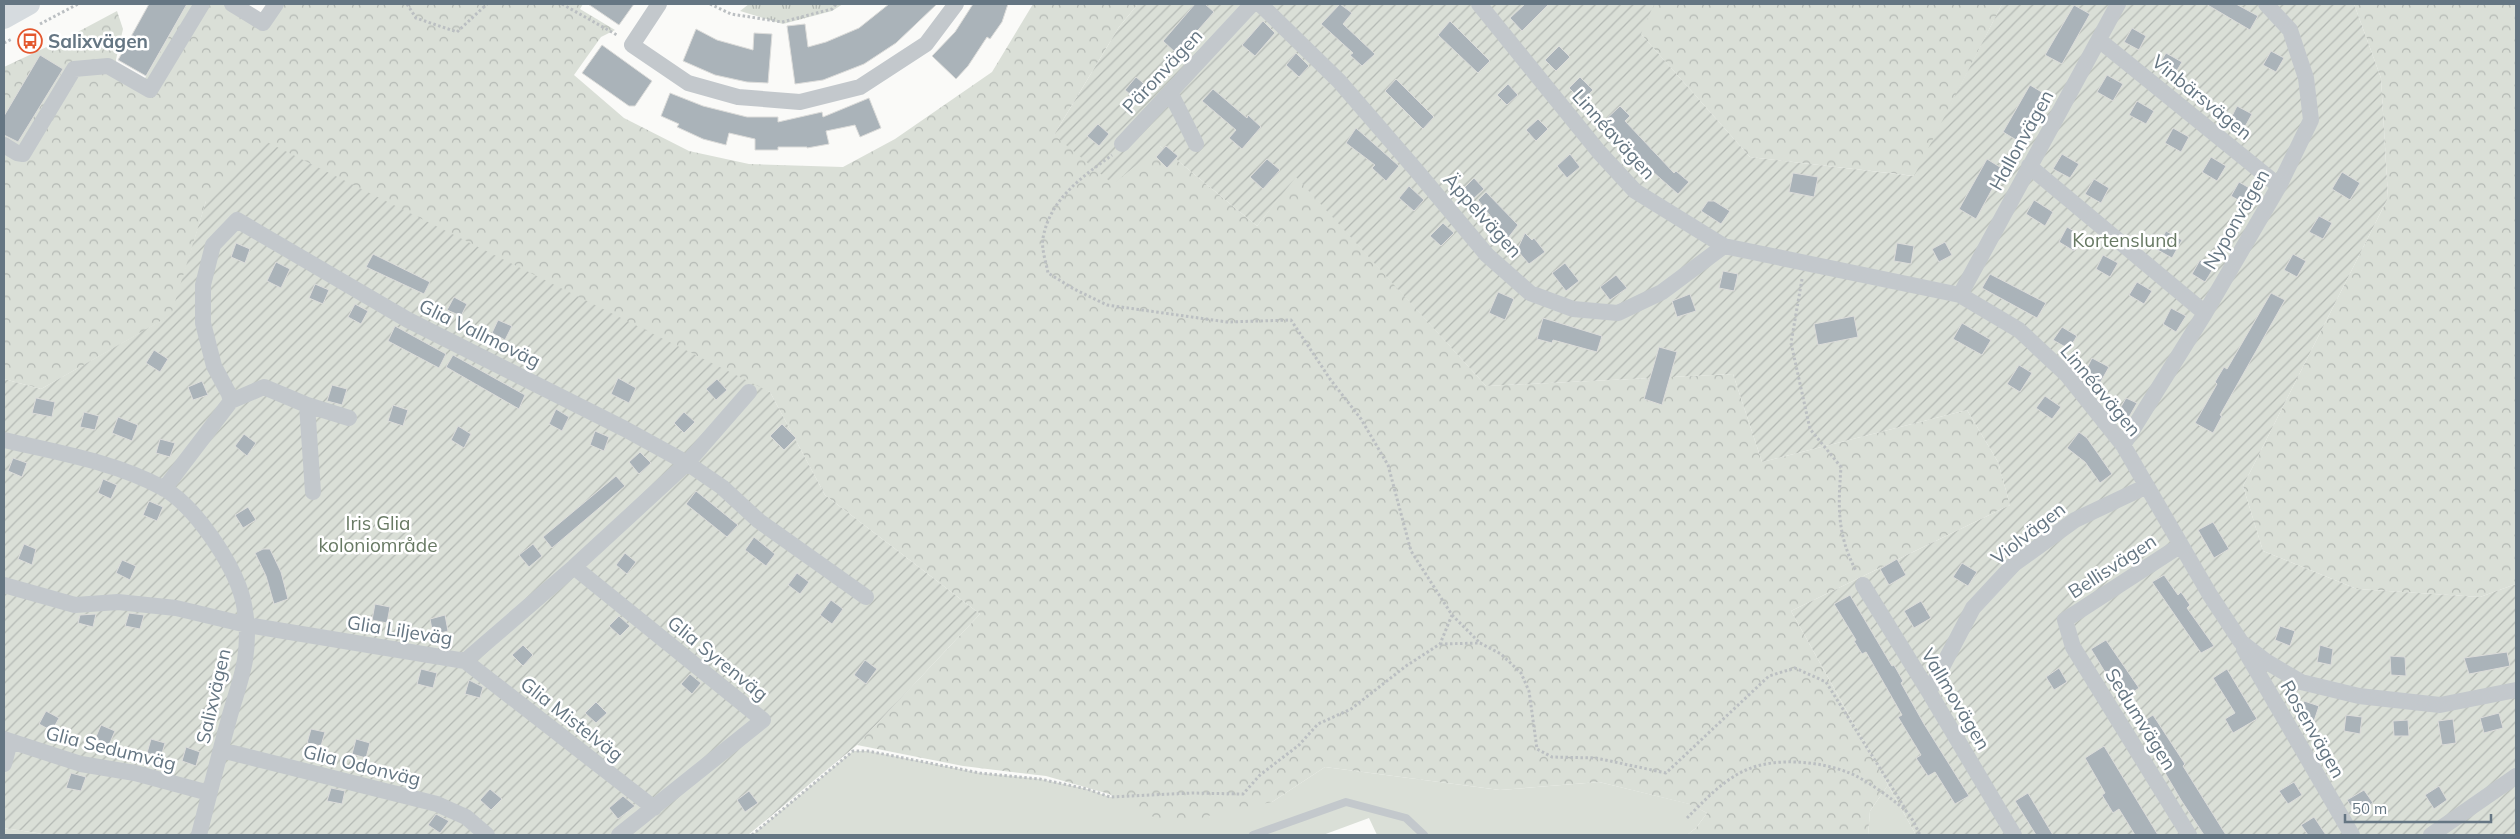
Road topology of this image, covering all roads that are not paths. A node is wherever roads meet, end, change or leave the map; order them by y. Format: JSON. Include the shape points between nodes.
{"nodes":[{"id":1,"x":29,"y":4,"type":"edge"},
{"id":2,"x":202,"y":4,"type":"edge"},
{"id":3,"x":232,"y":4,"type":"edge"},
{"id":4,"x":276,"y":4,"type":"edge"},
{"id":5,"x":660,"y":4,"type":"edge"},
{"id":6,"x":956,"y":4,"type":"edge"},
{"id":7,"x":1252,"y":4,"type":"edge"},
{"id":8,"x":1260,"y":4,"type":"edge"},
{"id":9,"x":2118,"y":4,"type":"edge"},
{"id":10,"x":2266,"y":4,"type":"edge"},
{"id":11,"x":1488,"y":7,"type":"edge"},
{"id":12,"x":4,"y":18,"type":"edge"},
{"id":13,"x":2099,"y":40,"type":"junction"},
{"id":14,"x":1170,"y":92,"type":"junction"},
{"id":15,"x":1122,"y":144,"type":"road end"},
{"id":16,"x":1196,"y":144,"type":"dead end"},
{"id":17,"x":4,"y":146,"type":"edge"},
{"id":18,"x":2029,"y":166,"type":"junction"},
{"id":19,"x":2279,"y":186,"type":"junction"},
{"id":20,"x":1724,"y":246,"type":"junction"},
{"id":21,"x":1960,"y":295,"type":"junction"},
{"id":22,"x":2205,"y":313,"type":"junction"},
{"id":23,"x":749,"y":392,"type":"dead end"},
{"id":24,"x":230,"y":401,"type":"junction"},
{"id":25,"x":308,"y":405,"type":"junction"},
{"id":26,"x":349,"y":418,"type":"dead end"},
{"id":27,"x":4,"y":440,"type":"edge"},
{"id":28,"x":2123,"y":445,"type":"junction"},
{"id":29,"x":687,"y":463,"type":"junction"},
{"id":30,"x":2147,"y":486,"type":"junction"},
{"id":31,"x":164,"y":489,"type":"junction"},
{"id":32,"x":313,"y":492,"type":"dead end"},
{"id":33,"x":2181,"y":545,"type":"junction"},
{"id":34,"x":574,"y":567,"type":"junction"},
{"id":35,"x":4,"y":585,"type":"edge"},
{"id":36,"x":1863,"y":585,"type":"road end"},
{"id":37,"x":866,"y":597,"type":"dead end"},
{"id":38,"x":2065,"y":620,"type":"joint"},
{"id":39,"x":247,"y":625,"type":"junction"},
{"id":40,"x":2241,"y":642,"type":"junction"},
{"id":41,"x":465,"y":661,"type":"junction"},
{"id":42,"x":2516,"y":690,"type":"edge"},
{"id":43,"x":1929,"y":692,"type":"junction"},
{"id":44,"x":7,"y":741,"type":"edge"},
{"id":45,"x":221,"y":750,"type":"junction"},
{"id":46,"x":4,"y":764,"type":"edge"},
{"id":47,"x":2516,"y":776,"type":"edge"},
{"id":48,"x":209,"y":793,"type":"junction"},
{"id":49,"x":654,"y":808,"type":"junction"},
{"id":50,"x":199,"y":835,"type":"edge"},
{"id":51,"x":487,"y":835,"type":"edge"},
{"id":52,"x":619,"y":835,"type":"edge"},
{"id":53,"x":1253,"y":835,"type":"edge"},
{"id":54,"x":1424,"y":835,"type":"edge"},
{"id":55,"x":2014,"y":835,"type":"edge"},
{"id":56,"x":2189,"y":835,"type":"edge"},
{"id":57,"x":2352,"y":835,"type":"edge"},
{"id":58,"x":2431,"y":835,"type":"edge"}],
"edges":[{"from":1,"to":12,"type":"street"},
{"from":2,"to":17,"type":"street","via":[[150,90],[108,66],[74,69],[23,154]]},
{"from":3,"to":4,"type":"street","via":[[264,23]]},
{"from":5,"to":6,"type":"street","via":[[632,45],[688,83],[738,97],[800,102],[860,87],[926,44]]},
{"from":7,"to":14,"type":"street","name":"Päronvägen"},
{"from":8,"to":20,"type":"street","name":"Äppelvägen","via":[[1338,81],[1487,255],[1530,293],[1573,309],[1618,313],[1662,292]]},
{"from":9,"to":13,"type":"street","name":"Hallonvägen"},
{"from":10,"to":19,"type":"street","name":"Nyponvägen","via":[[2290,30],[2306,78],[2311,120]]},
{"from":11,"to":20,"type":"street","name":"Linnéavägen","via":[[1599,152],[1635,191]]},
{"from":13,"to":18,"type":"street","name":"Hallonvägen"},
{"from":13,"to":19,"type":"street","name":"Vinbärsvägen"},
{"from":14,"to":15,"type":"street","name":"Päronvägen"},
{"from":14,"to":16,"type":"street"},
{"from":18,"to":21,"type":"street","name":"Hallonvägen"},
{"from":18,"to":22,"type":"street"},
{"from":19,"to":22,"type":"street","name":"Nyponvägen"},
{"from":20,"to":21,"type":"street","name":"Linnéavägen"},
{"from":21,"to":28,"type":"street","name":"Linnéavägen","via":[[2019,330],[2067,375]]},
{"from":22,"to":28,"type":"street","name":"Nyponvägen"},
{"from":23,"to":29,"type":"street","name":"Glia Liljeväg"},
{"from":24,"to":25,"type":"street","via":[[264,387]]},
{"from":24,"to":29,"type":"street","name":"Glia Vallmoväg","via":[[214,366],[203,324],[203,285],[213,245],[237,220],[408,320]]},
{"from":24,"to":31,"type":"street"},
{"from":25,"to":26,"type":"street"},
{"from":25,"to":32,"type":"street"},
{"from":27,"to":31,"type":"street","name":"Salixvägen","via":[[61,453]]},
{"from":28,"to":30,"type":"street","name":"Linnéavägen"},
{"from":29,"to":34,"type":"street","name":"Glia Liljeväg"},
{"from":29,"to":37,"type":"street","name":"Glia Vallmoväg","via":[[722,487],[759,521]]},
{"from":30,"to":33,"type":"street","name":"Linnéavägen"},
{"from":30,"to":43,"type":"street","name":"Violvägen","via":[[2075,520],[2014,564],[1974,608]]},
{"from":31,"to":39,"type":"street","name":"Salixvägen","via":[[212,538],[243,598]]},
{"from":33,"to":38,"type":"street","name":"Bellisvägen"},
{"from":33,"to":40,"type":"street","name":"Linnéavägen"},
{"from":34,"to":41,"type":"street","name":"Glia Liljeväg"},
{"from":34,"to":49,"type":"street","name":"Glia Syrenväg","via":[[763,720]]},
{"from":35,"to":39,"type":"street","name":"Glia Liljeväg","via":[[75,605],[118,602],[176,608]]},
{"from":36,"to":43,"type":"street","name":"Vallmovägen"},
{"from":38,"to":56,"type":"street","name":"Sedumvägen","via":[[2073,647]]},
{"from":39,"to":41,"type":"street","name":"Glia Liljeväg"},
{"from":39,"to":45,"type":"street","name":"Salixvägen","via":[[245,660]]},
{"from":40,"to":42,"type":"street","name":"Linnéavägen","via":[[2301,682],[2358,696],[2440,705]]},
{"from":40,"to":57,"type":"street","name":"Rosenvägen"},
{"from":41,"to":49,"type":"street","name":"Glia Mistelväg"},
{"from":43,"to":55,"type":"street","name":"Vallmovägen"},
{"from":44,"to":46,"type":"street"},
{"from":44,"to":48,"type":"street","name":"Glia Sedumväg","via":[[81,764],[135,773]]},
{"from":45,"to":48,"type":"street","name":"Salixvägen"},
{"from":45,"to":51,"type":"street","name":"Glia Odonväg","via":[[437,804],[466,817]]},
{"from":47,"to":58,"type":"street"},
{"from":48,"to":50,"type":"street","name":"Salixvägen"},
{"from":49,"to":52,"type":"street","name":"Glia Syrenväg"},
{"from":53,"to":54,"type":"lane","via":[[1346,802],[1406,818]]}]}
